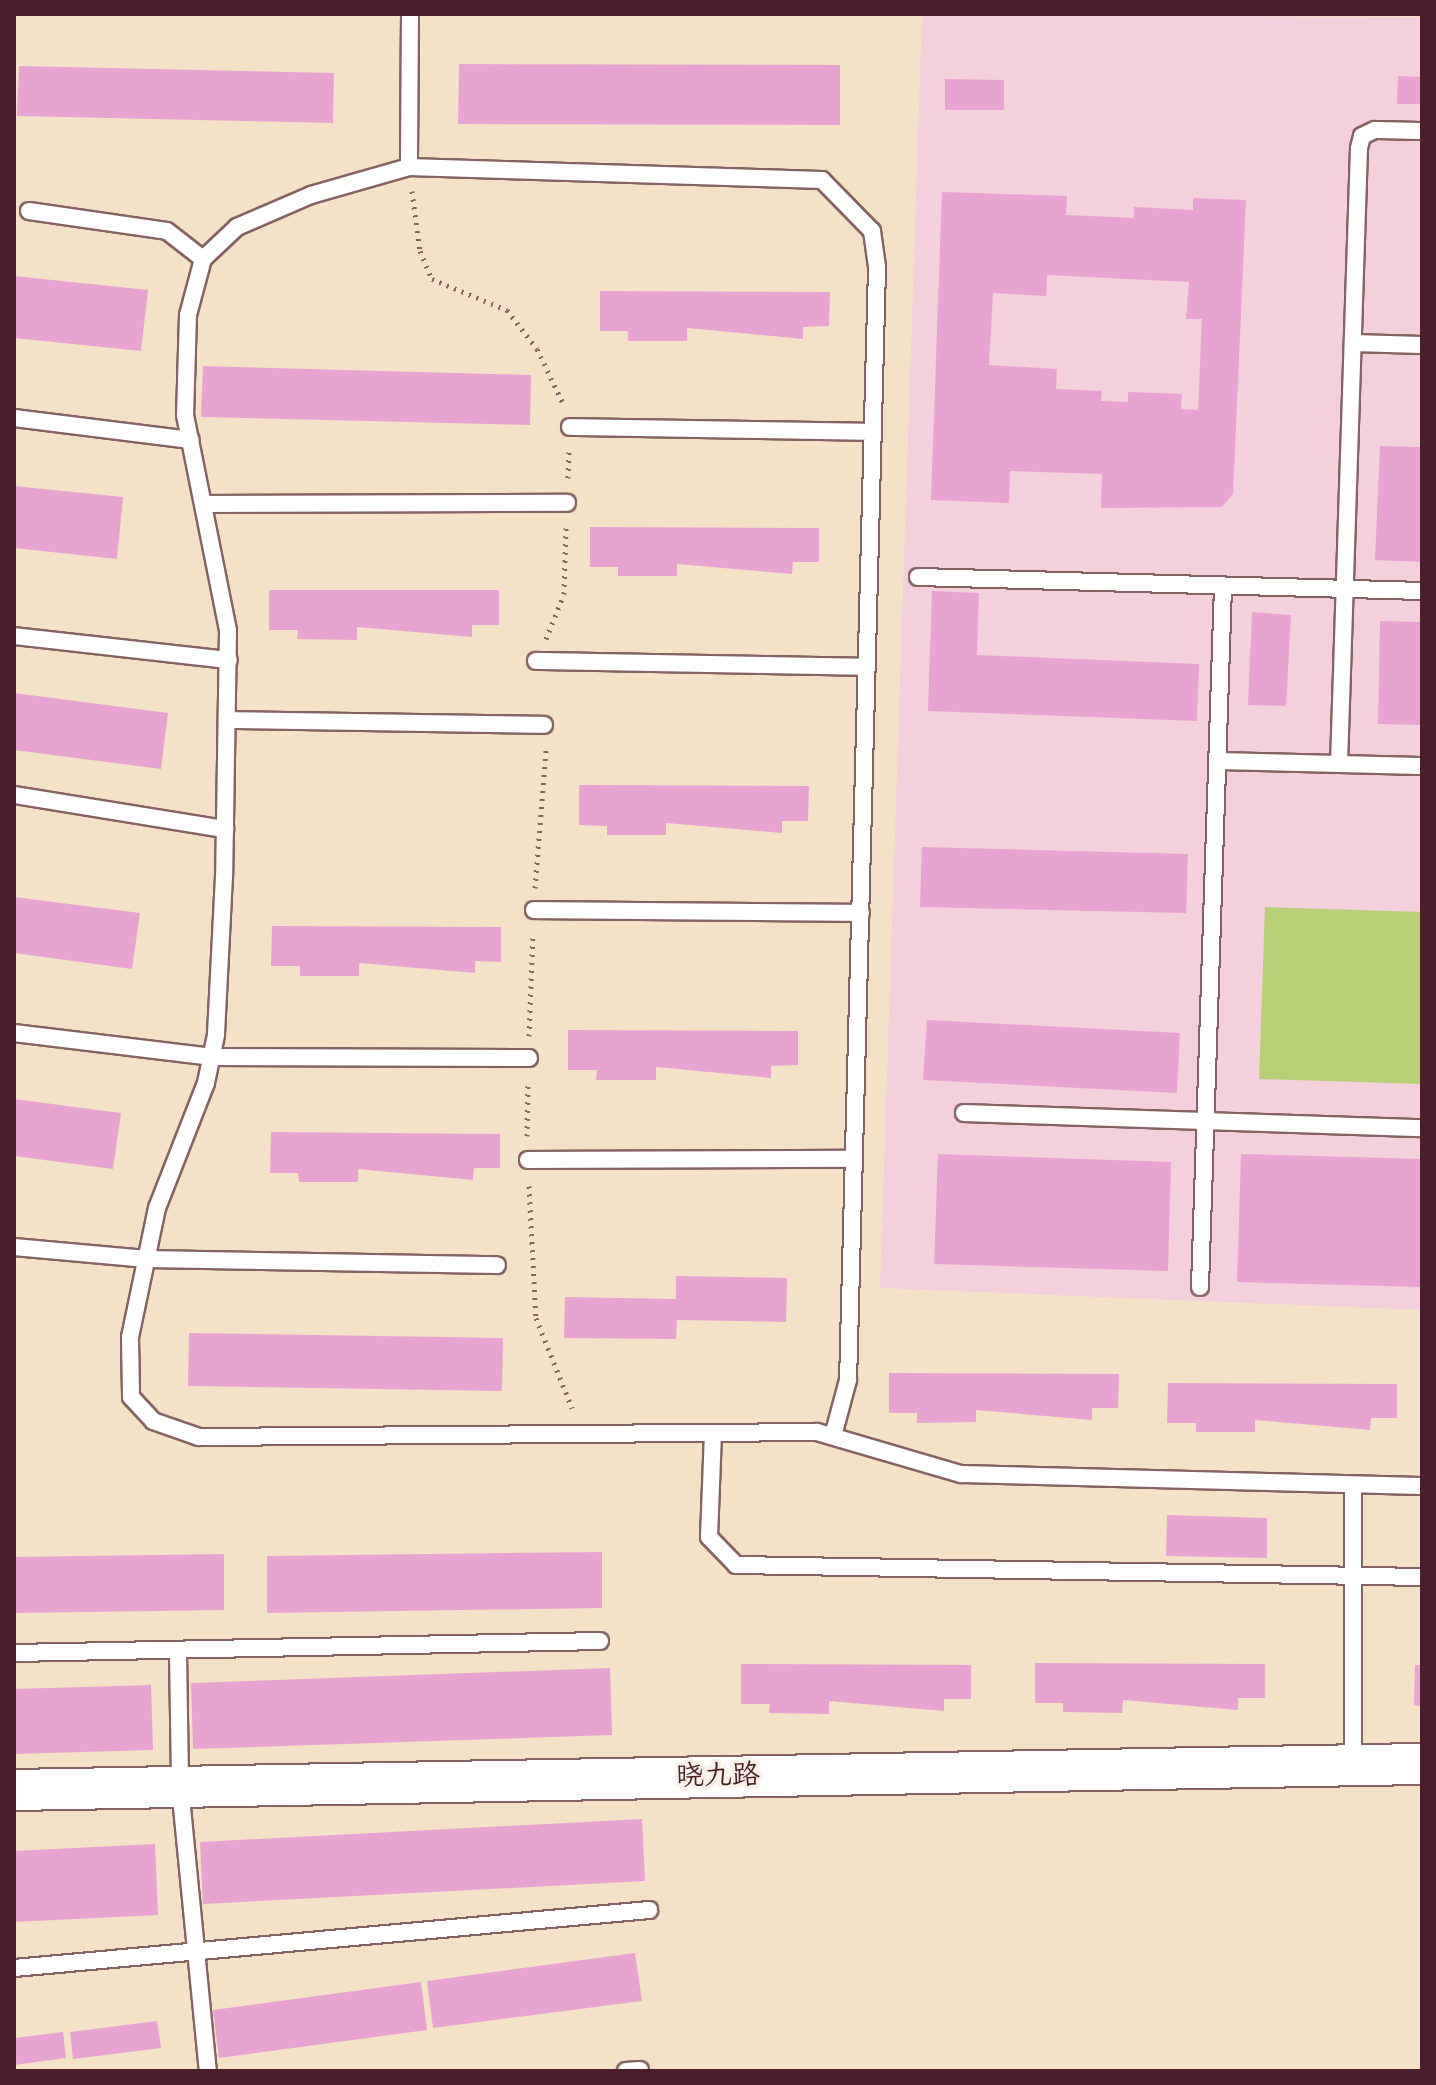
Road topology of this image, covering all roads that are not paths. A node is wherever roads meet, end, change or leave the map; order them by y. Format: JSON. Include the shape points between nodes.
{"nodes":[{"id":1,"x":410,"y":14,"type":"edge"},
{"id":2,"x":1422,"y":131,"type":"edge"},
{"id":3,"x":409,"y":167,"type":"junction"},
{"id":4,"x":29,"y":211,"type":"dead end"},
{"id":5,"x":203,"y":259,"type":"junction"},
{"id":6,"x":1353,"y":343,"type":"junction"},
{"id":7,"x":1422,"y":345,"type":"edge"},
{"id":8,"x":14,"y":418,"type":"edge"},
{"id":9,"x":570,"y":427,"type":"road end"},
{"id":10,"x":873,"y":432,"type":"junction"},
{"id":11,"x":191,"y":440,"type":"junction"},
{"id":12,"x":567,"y":503,"type":"road end"},
{"id":13,"x":205,"y":504,"type":"junction"},
{"id":14,"x":918,"y":577,"type":"dead end"},
{"id":15,"x":1223,"y":586,"type":"junction"},
{"id":16,"x":1344,"y":589,"type":"junction"},
{"id":17,"x":1422,"y":591,"type":"edge"},
{"id":18,"x":14,"y":636,"type":"edge"},
{"id":19,"x":229,"y":660,"type":"junction"},
{"id":20,"x":536,"y":661,"type":"road end"},
{"id":21,"x":867,"y":667,"type":"junction"},
{"id":22,"x":229,"y":720,"type":"junction"},
{"id":23,"x":544,"y":725,"type":"road end"},
{"id":24,"x":1217,"y":761,"type":"junction"},
{"id":25,"x":1339,"y":764,"type":"junction"},
{"id":26,"x":1422,"y":766,"type":"edge"},
{"id":27,"x":14,"y":795,"type":"edge"},
{"id":28,"x":225,"y":829,"type":"junction"},
{"id":29,"x":534,"y":910,"type":"road end"},
{"id":30,"x":861,"y":913,"type":"junction"},
{"id":31,"x":14,"y":1033,"type":"edge"},
{"id":32,"x":211,"y":1057,"type":"junction"},
{"id":33,"x":529,"y":1058,"type":"road end"},
{"id":34,"x":964,"y":1113,"type":"dead end"},
{"id":35,"x":1206,"y":1121,"type":"junction"},
{"id":36,"x":1422,"y":1128,"type":"edge"},
{"id":37,"x":854,"y":1159,"type":"junction"},
{"id":38,"x":528,"y":1160,"type":"road end"},
{"id":39,"x":14,"y":1247,"type":"edge"},
{"id":40,"x":146,"y":1259,"type":"junction"},
{"id":41,"x":497,"y":1265,"type":"dead end"},
{"id":42,"x":1200,"y":1287,"type":"dead end"},
{"id":43,"x":713,"y":1433,"type":"junction"},
{"id":44,"x":833,"y":1436,"type":"junction"},
{"id":45,"x":1353,"y":1485,"type":"junction"},
{"id":46,"x":1422,"y":1486,"type":"edge"},
{"id":47,"x":1353,"y":1576,"type":"junction"},
{"id":48,"x":1422,"y":1577,"type":"edge"},
{"id":49,"x":600,"y":1641,"type":"dead end"},
{"id":50,"x":14,"y":1653,"type":"edge"},
{"id":51,"x":178,"y":1653,"type":"junction"},
{"id":52,"x":1422,"y":1764,"type":"edge"},
{"id":53,"x":1353,"y":1765,"type":"junction"},
{"id":54,"x":180,"y":1787,"type":"junction"},
{"id":55,"x":14,"y":1790,"type":"edge"},
{"id":56,"x":649,"y":1910,"type":"dead end"},
{"id":57,"x":196,"y":1951,"type":"junction"},
{"id":58,"x":14,"y":1968,"type":"edge"},
{"id":59,"x":208,"y":2071,"type":"edge"}],
"edges":[{"from":1,"to":3,"type":"lane"},
{"from":2,"to":6,"type":"lane","via":[[1362,136]]},
{"from":3,"to":5,"type":"lane","via":[[311,195],[237,227]]},
{"from":3,"to":10,"type":"lane","via":[[822,180],[872,231]]},
{"from":4,"to":5,"type":"lane","via":[[167,231]]},
{"from":5,"to":11,"type":"lane","via":[[188,315]]},
{"from":6,"to":7,"type":"lane"},
{"from":6,"to":16,"type":"lane"},
{"from":8,"to":11,"type":"lane"},
{"from":9,"to":10,"type":"lane"},
{"from":10,"to":21,"type":"lane"},
{"from":11,"to":13,"type":"lane"},
{"from":12,"to":13,"type":"lane"},
{"from":13,"to":19,"type":"lane"},
{"from":14,"to":15,"type":"lane"},
{"from":15,"to":16,"type":"lane"},
{"from":15,"to":24,"type":"lane"},
{"from":16,"to":17,"type":"lane"},
{"from":16,"to":25,"type":"lane"},
{"from":18,"to":19,"type":"lane"},
{"from":19,"to":22,"type":"lane"},
{"from":20,"to":21,"type":"lane"},
{"from":21,"to":30,"type":"lane"},
{"from":22,"to":23,"type":"lane"},
{"from":22,"to":28,"type":"lane"},
{"from":24,"to":25,"type":"lane"},
{"from":24,"to":35,"type":"lane"},
{"from":25,"to":26,"type":"lane"},
{"from":27,"to":28,"type":"lane"},
{"from":28,"to":32,"type":"lane"},
{"from":29,"to":30,"type":"lane"},
{"from":30,"to":37,"type":"lane"},
{"from":31,"to":32,"type":"lane"},
{"from":32,"to":33,"type":"lane"},
{"from":32,"to":40,"type":"lane"},
{"from":34,"to":35,"type":"lane"},
{"from":35,"to":36,"type":"lane"},
{"from":35,"to":42,"type":"lane"},
{"from":37,"to":38,"type":"lane"},
{"from":37,"to":44,"type":"lane","via":[[848,1380]]},
{"from":39,"to":40,"type":"lane"},
{"from":40,"to":41,"type":"lane"},
{"from":40,"to":43,"type":"lane","via":[[130,1337],[131,1397],[153,1421],[199,1437]]},
{"from":43,"to":44,"type":"lane"},
{"from":43,"to":47,"type":"lane","via":[[709,1537],[736,1565]]},
{"from":44,"to":45,"type":"lane","via":[[961,1474]]},
{"from":45,"to":46,"type":"lane"},
{"from":45,"to":47,"type":"lane"},
{"from":47,"to":48,"type":"lane"},
{"from":47,"to":53,"type":"lane"},
{"from":49,"to":51,"type":"lane"},
{"from":50,"to":51,"type":"lane"},
{"from":51,"to":54,"type":"lane"},
{"from":52,"to":53,"type":"street","name":"晓九路"},
{"from":53,"to":54,"type":"street","name":"晓九路"},
{"from":54,"to":55,"type":"street","name":"晓九路"},
{"from":54,"to":57,"type":"lane"},
{"from":56,"to":57,"type":"lane"},
{"from":57,"to":58,"type":"lane"},
{"from":57,"to":59,"type":"lane"}]}
